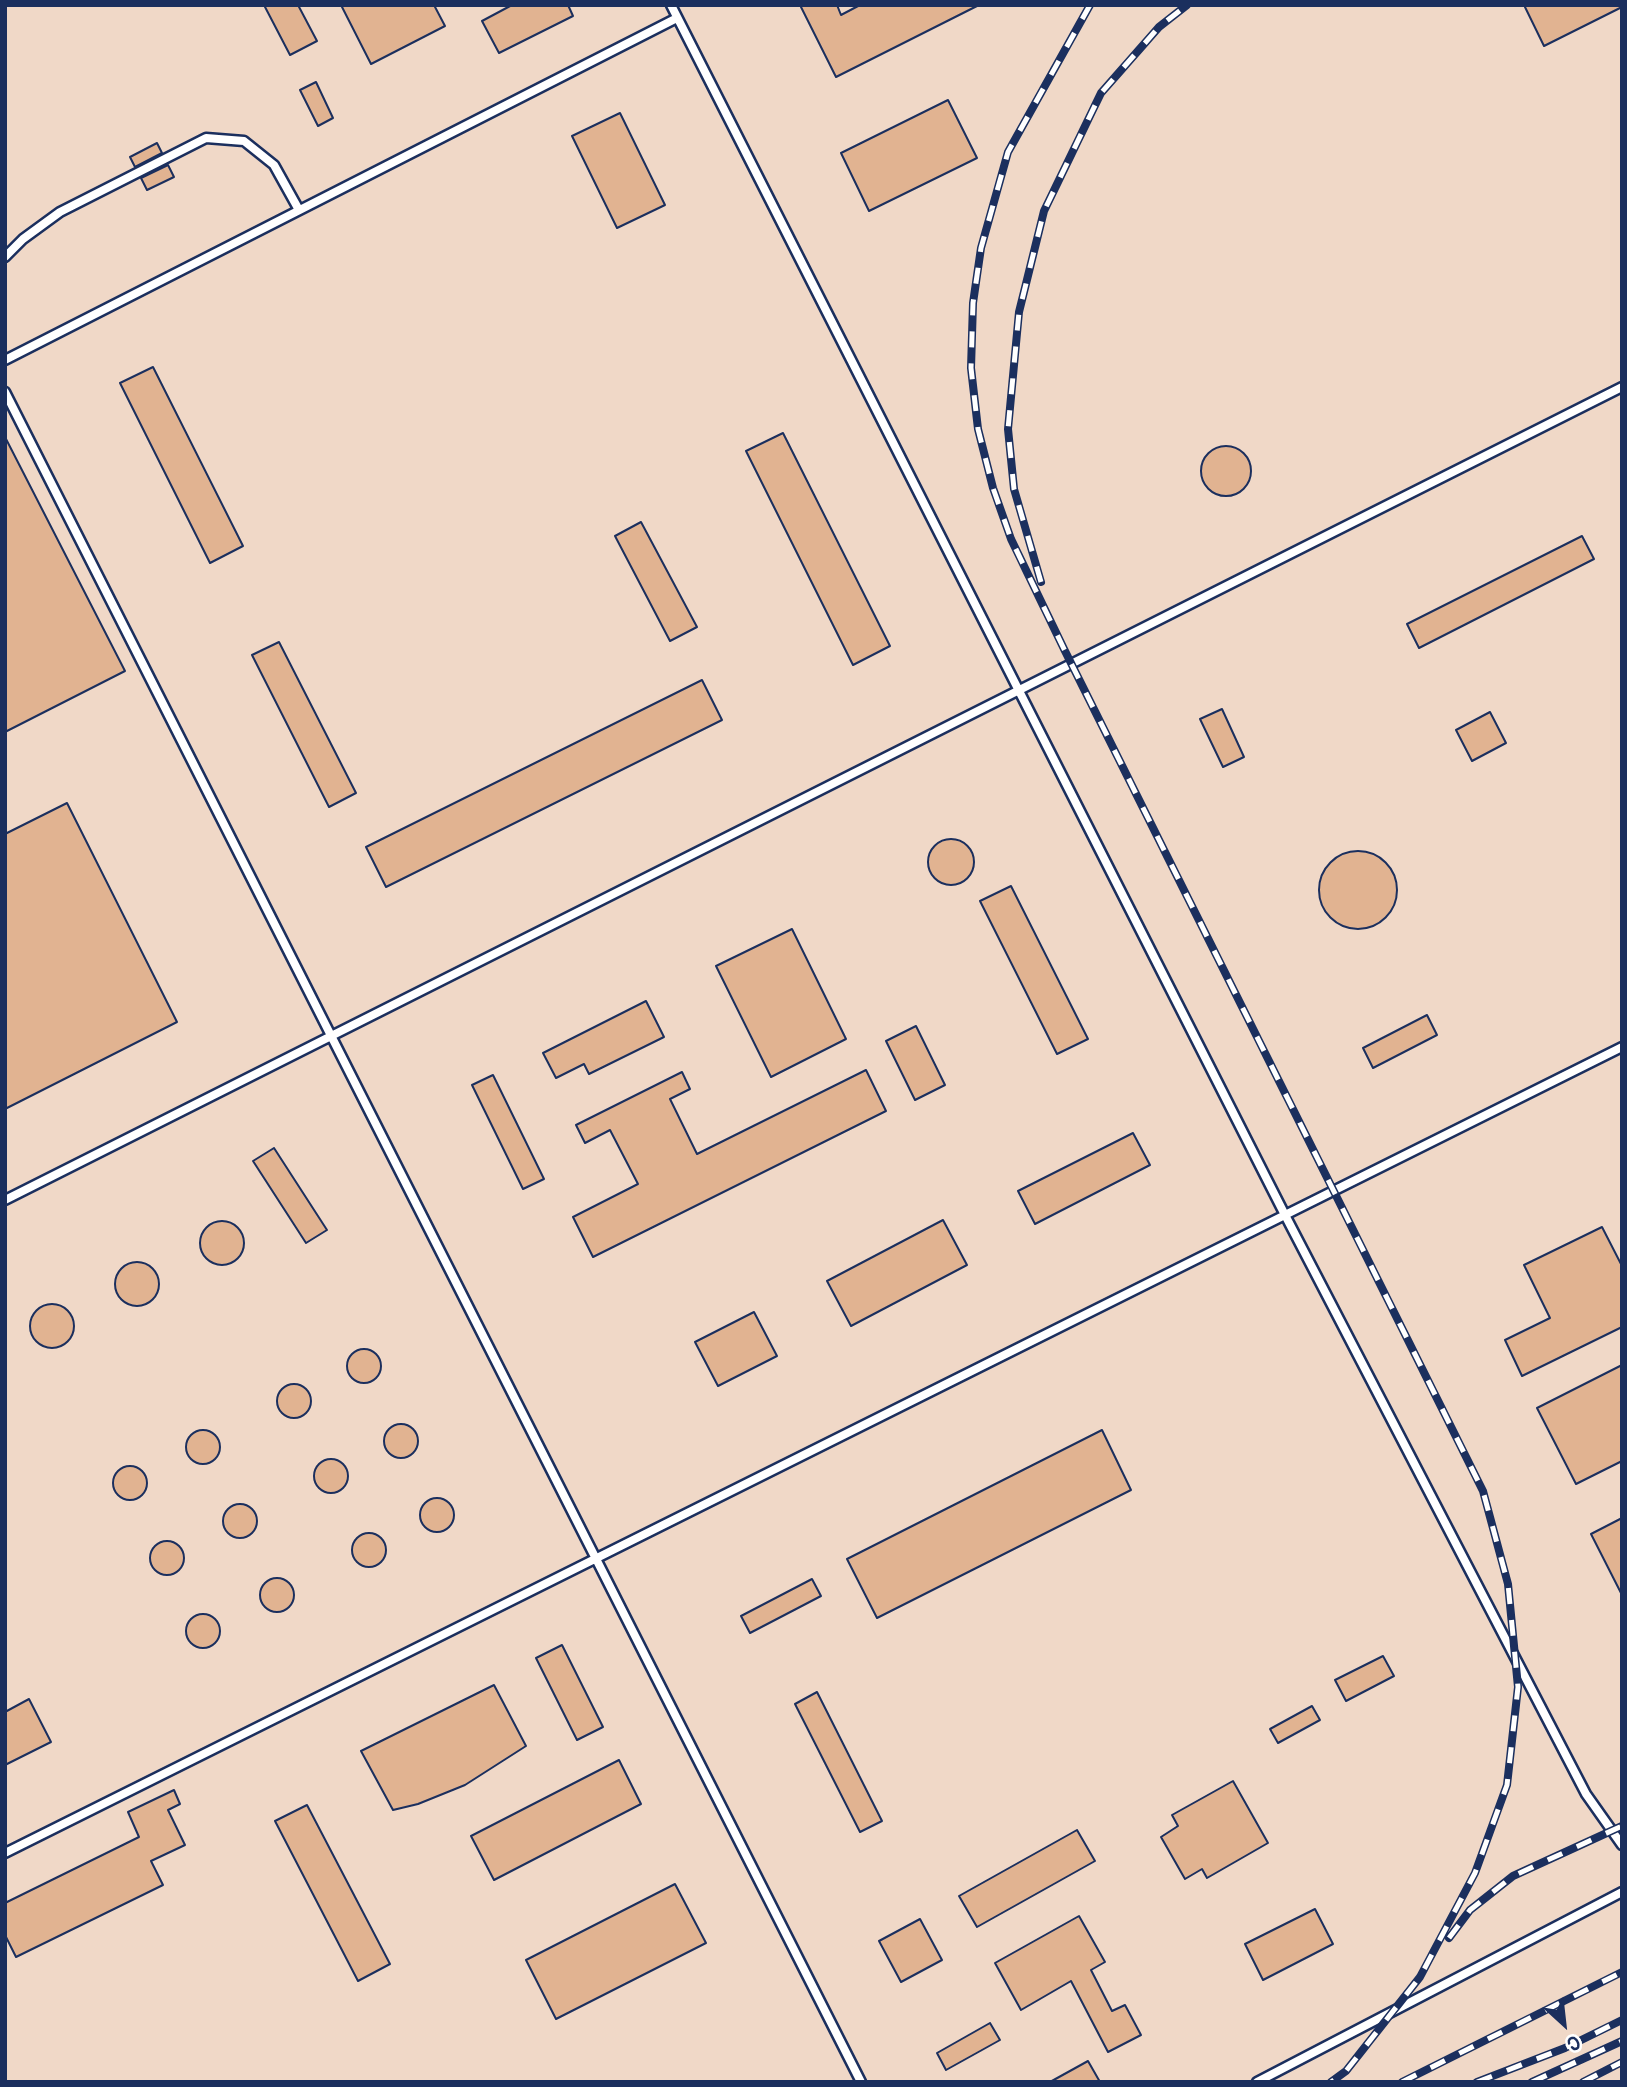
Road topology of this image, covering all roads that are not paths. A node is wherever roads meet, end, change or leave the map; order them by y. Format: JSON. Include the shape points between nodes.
{"nodes":[{"id":1,"x":671,"y":5,"type":"edge"},
{"id":2,"x":677,"y":18,"type":"junction"},
{"id":3,"x":299,"y":210,"type":"junction"},
{"id":4,"x":5,"y":257,"type":"edge"},
{"id":5,"x":5,"y":360,"type":"edge"},
{"id":6,"x":1622,"y":387,"type":"edge"},
{"id":7,"x":5,"y":392,"type":"edge"},
{"id":8,"x":1019,"y":690,"type":"junction"},
{"id":9,"x":332,"y":1036,"type":"junction"},
{"id":10,"x":1622,"y":1047,"type":"edge"},
{"id":11,"x":5,"y":1200,"type":"edge"},
{"id":12,"x":1285,"y":1215,"type":"junction"},
{"id":13,"x":598,"y":1559,"type":"junction"},
{"id":14,"x":1622,"y":1845,"type":"edge"},
{"id":15,"x":5,"y":1853,"type":"edge"},
{"id":16,"x":1622,"y":1892,"type":"edge"},
{"id":17,"x":861,"y":2082,"type":"edge"},
{"id":18,"x":1257,"y":2082,"type":"edge"}],
"edges":[{"from":1,"to":2,"type":"lane"},
{"from":2,"to":3,"type":"lane"},
{"from":2,"to":8,"type":"lane"},
{"from":3,"to":4,"type":"lane","via":[[274,165],[244,141],[206,138],[60,212]]},
{"from":3,"to":5,"type":"lane"},
{"from":6,"to":8,"type":"lane"},
{"from":7,"to":9,"type":"lane"},
{"from":8,"to":9,"type":"lane"},
{"from":8,"to":12,"type":"lane"},
{"from":9,"to":11,"type":"lane"},
{"from":9,"to":13,"type":"lane"},
{"from":10,"to":12,"type":"lane"},
{"from":12,"to":13,"type":"lane"},
{"from":12,"to":14,"type":"lane","via":[[1586,1794]]},
{"from":13,"to":15,"type":"lane"},
{"from":13,"to":17,"type":"lane"},
{"from":16,"to":18,"type":"lane"}]}
